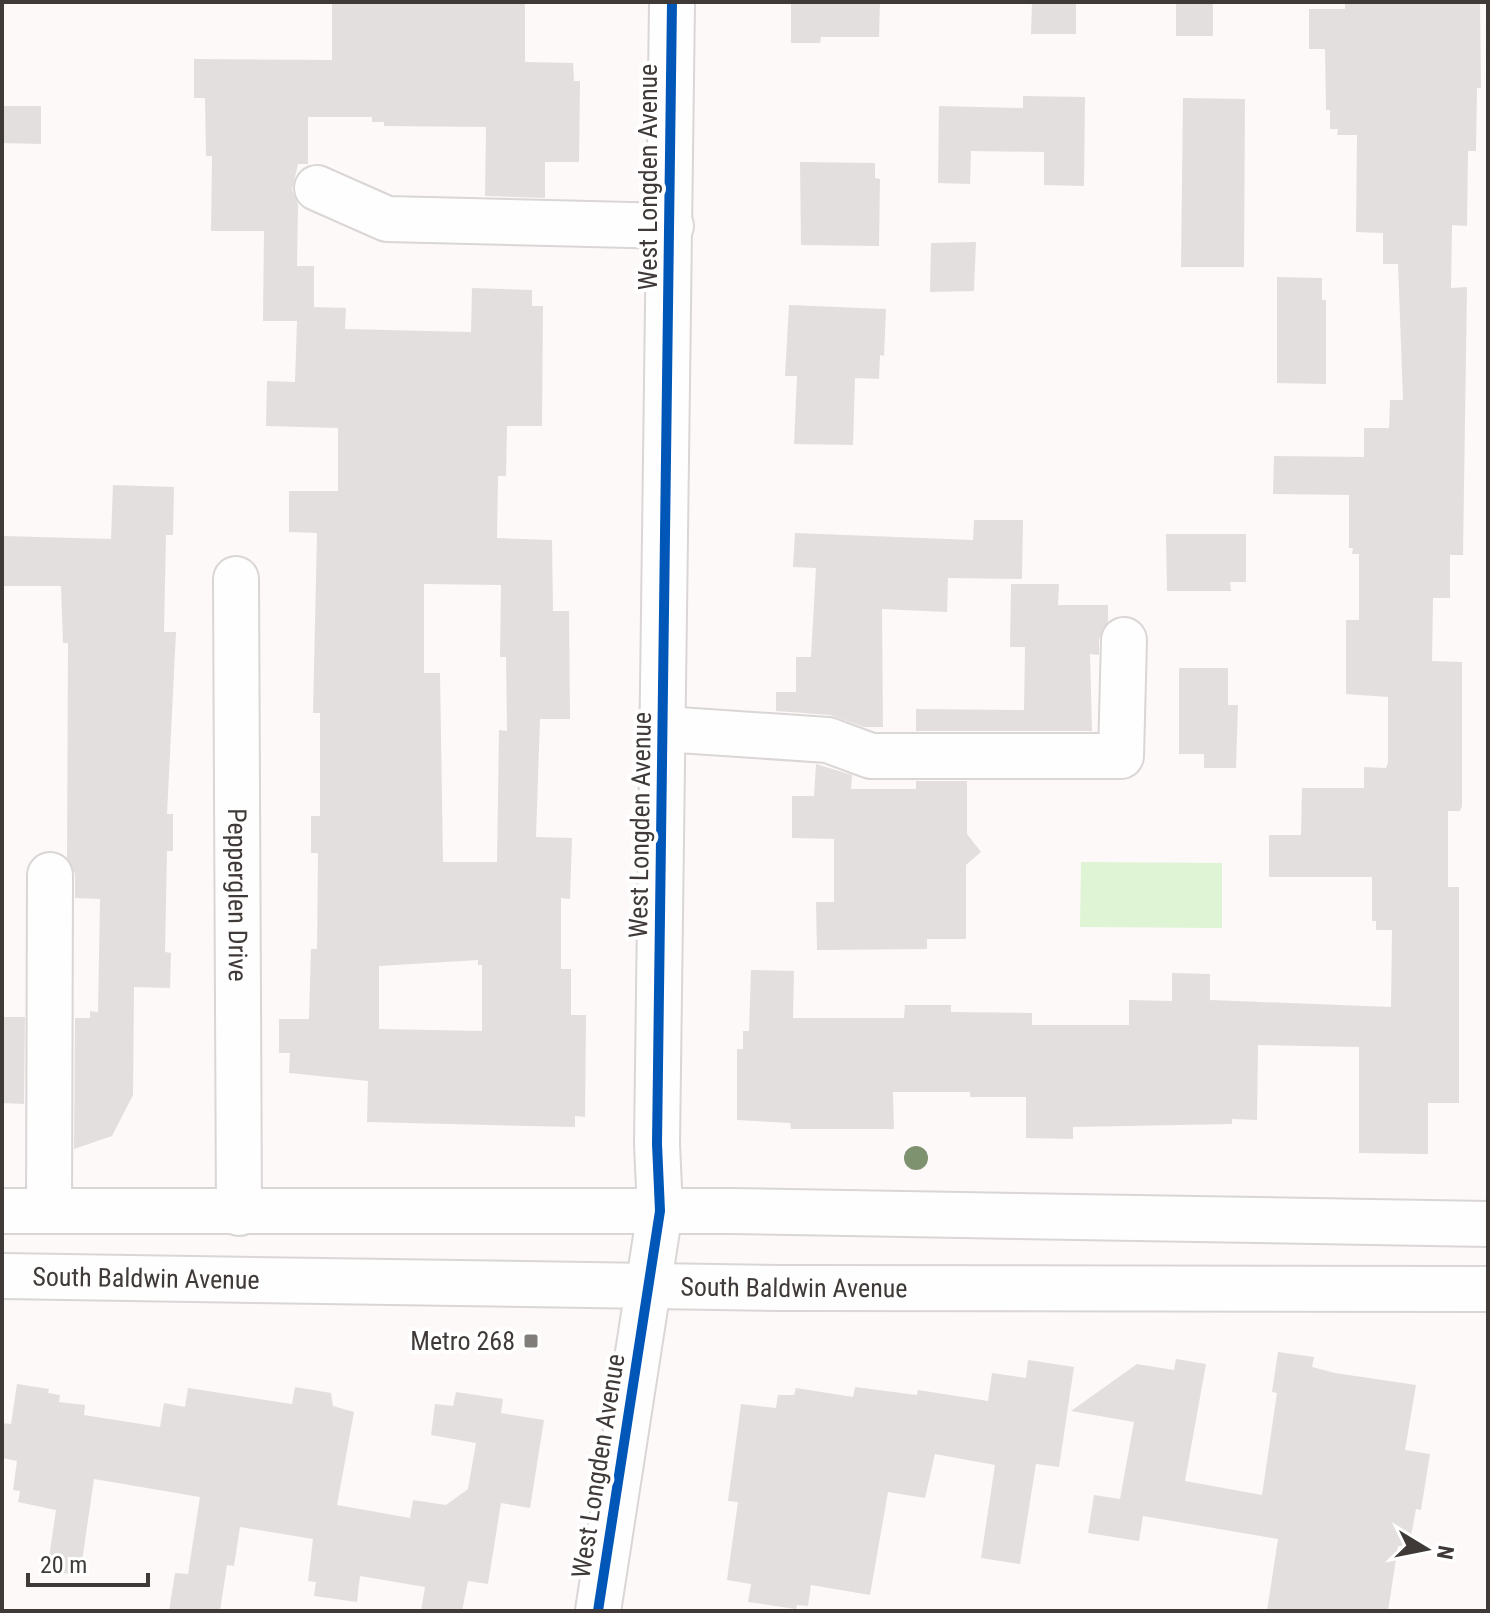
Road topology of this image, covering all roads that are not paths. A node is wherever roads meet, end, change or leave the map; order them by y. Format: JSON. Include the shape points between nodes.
{"nodes":[{"id":1,"x":672,"y":18,"type":"edge"},
{"id":2,"x":317,"y":188,"type":"dead end"},
{"id":3,"x":671,"y":226,"type":"junction"},
{"id":4,"x":236,"y":579,"type":"dead end"},
{"id":5,"x":1124,"y":640,"type":"dead end"},
{"id":6,"x":664,"y":729,"type":"junction"},
{"id":7,"x":50,"y":875,"type":"dead end"},
{"id":8,"x":2,"y":1211,"type":"edge"},
{"id":9,"x":49,"y":1211,"type":"junction"},
{"id":10,"x":660,"y":1211,"type":"junction"},
{"id":11,"x":239,"y":1213,"type":"junction"},
{"id":12,"x":1488,"y":1224,"type":"edge"},
{"id":13,"x":2,"y":1276,"type":"edge"},
{"id":14,"x":648,"y":1284,"type":"junction"},
{"id":15,"x":1488,"y":1289,"type":"edge"},
{"id":16,"x":598,"y":1611,"type":"edge"}],
"edges":[{"from":1,"to":3,"type":"main road","name":"West Longden Avenue"},
{"from":2,"to":3,"type":"main road","via":[[387,219]]},
{"from":3,"to":6,"type":"main road","name":"West Longden Avenue"},
{"from":4,"to":11,"type":"main road","name":"Pepperglen Drive"},
{"from":5,"to":6,"type":"main road","via":[[1121,756],[871,756],[828,740]]},
{"from":6,"to":10,"type":"main road","name":"West Longden Avenue"},
{"from":7,"to":9,"type":"main road"},
{"from":8,"to":9,"type":"main road"},
{"from":9,"to":11,"type":"main road"},
{"from":10,"to":11,"type":"main road"},
{"from":10,"to":12,"type":"main road"},
{"from":10,"to":14,"type":"main road","name":"West Longden Avenue"},
{"from":13,"to":14,"type":"main road","name":"South Baldwin Avenue"},
{"from":14,"to":15,"type":"main road","name":"South Baldwin Avenue"},
{"from":14,"to":16,"type":"main road","name":"West Longden Avenue"}]}
